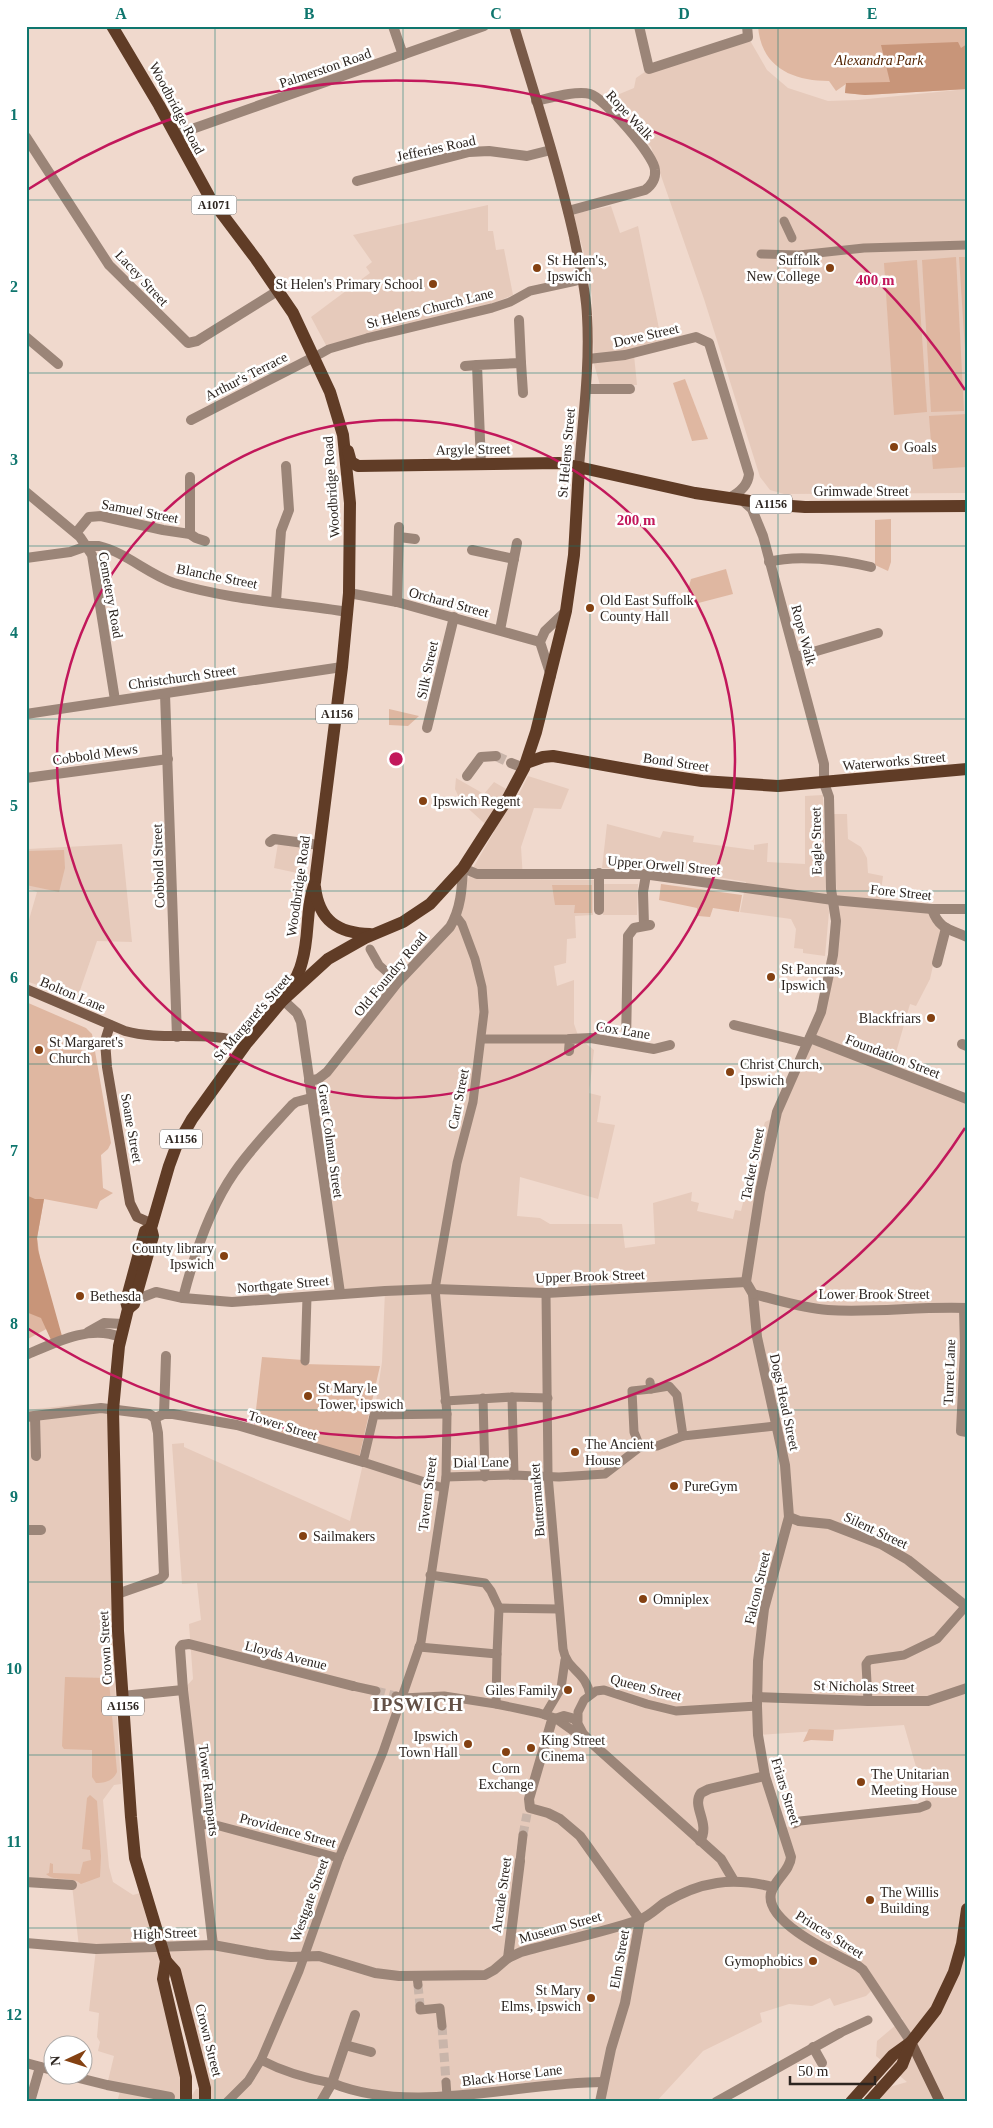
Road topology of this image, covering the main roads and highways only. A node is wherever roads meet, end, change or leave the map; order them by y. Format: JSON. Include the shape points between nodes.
{"nodes":[{"id":1,"x":112,"y":26,"type":"edge"},
{"id":2,"x":514,"y":26,"type":"edge"},
{"id":3,"x":345,"y":444,"type":"junction"},
{"id":4,"x":368,"y":466,"type":"junction"},
{"id":5,"x":579,"y":467,"type":"junction"},
{"id":6,"x":350,"y":503,"type":"junction"},
{"id":7,"x":967,"y":506,"type":"edge"},
{"id":8,"x":525,"y":766,"type":"junction"},
{"id":9,"x":967,"y":769,"type":"edge"},
{"id":10,"x":824,"y":783,"type":"joint"},
{"id":11,"x":463,"y":868,"type":"joint"},
{"id":12,"x":315,"y":882,"type":"junction"},
{"id":13,"x":373,"y":934,"type":"junction"},
{"id":14,"x":26,"y":990,"type":"edge"},
{"id":15,"x":283,"y":1000,"type":"junction"},
{"id":16,"x":110,"y":1025,"type":"junction"},
{"id":17,"x":246,"y":1044,"type":"junction"},
{"id":18,"x":152,"y":1226,"type":"junction"},
{"id":19,"x":967,"y":1909,"type":"edge"},
{"id":20,"x":164,"y":1954,"type":"junction"},
{"id":21,"x":911,"y":2042,"type":"junction"},
{"id":22,"x":186,"y":2102,"type":"edge"},
{"id":23,"x":205,"y":2102,"type":"edge"},
{"id":24,"x":852,"y":2102,"type":"edge"},
{"id":25,"x":869,"y":2102,"type":"edge"},
{"id":26,"x":940,"y":2102,"type":"edge"}],
"edges":[{"from":1,"to":3,"type":"main road","name":"Woodbridge Road","number":"A1071","via":[[210,198],[279,290],[317,355]]},
{"from":2,"to":5,"type":"main road","name":"St Helens Street","via":[[568,211],[585,288],[588,360]]},
{"from":3,"to":4,"type":"main road","number":"A1071","via":[[353,464]]},
{"from":3,"to":6,"type":"main road","name":"Woodbridge Road","number":"A1071"},
{"from":4,"to":5,"type":"main road","name":"Argyle Street","number":"A1156","via":[[560,463]]},
{"from":4,"to":6,"type":"main road","via":[[353,479]]},
{"from":5,"to":7,"type":"main road","name":"Grimwade Street","number":"A1156","via":[[695,493],[805,507]]},
{"from":5,"to":8,"type":"main road","name":"St Helens Street","number":"A1156","via":[[574,556],[566,611]]},
{"from":6,"to":12,"type":"main road","name":"Woodbridge Road","number":"A1156","via":[[348,612]]},
{"from":8,"to":10,"type":"main road","name":"Bond Street","via":[[553,756],[648,774],[722,783],[778,786]]},
{"from":8,"to":11,"type":"main road","name":"St Helens Street","number":"A1156"},
{"from":9,"to":10,"type":"main road","name":"Waterworks Street"},
{"from":11,"to":13,"type":"main road","name":"St Margaret's Street","number":"A1156","via":[[422,911]]},
{"from":12,"to":13,"type":"main road","number":"A1156","via":[[317,904],[337,927],[347,932]]},
{"from":12,"to":15,"type":"main road","name":"Woodbridge Road","number":"A1156","via":[[309,900],[302,964]]},
{"from":13,"to":15,"type":"main road","name":"St Margaret's Street","number":"A1156","via":[[328,959]]},
{"from":14,"to":16,"type":"main road","name":"Bolton Lane"},
{"from":15,"to":17,"type":"main road","name":"St Margaret's Street","number":"A1156"},
{"from":16,"to":17,"type":"main road","name":"Bolton Lane","via":[[140,1035],[228,1038]]},
{"from":16,"to":18,"type":"main road","name":"Soane Street","via":[[105,1042],[107,1067],[130,1203],[137,1217]]},
{"from":17,"to":18,"type":"main road","name":"St Margaret's Street","number":"A1156","via":[[192,1119],[176,1147]]},
{"from":18,"to":20,"type":"main road","name":"Crown Street","number":"A1156","via":[[145,1231],[126,1302],[132,1304],[122,1330],[113,1410],[117,1594],[131,1818],[136,1858]]},
{"from":19,"to":21,"type":"main road","via":[[954,1972],[936,2010]]},
{"from":20,"to":22,"type":"main road","name":"Crown Street","number":"A1156","via":[[163,1979],[186,2077]]},
{"from":20,"to":23,"type":"main road","name":"Crown Street","number":"A1156","via":[[176,1971],[205,2088]]},
{"from":21,"to":24,"type":"main road","via":[[893,2055]]},
{"from":21,"to":25,"type":"main road","via":[[902,2065]]},
{"from":21,"to":26,"type":"main road","name":"Princes Street"}]}
